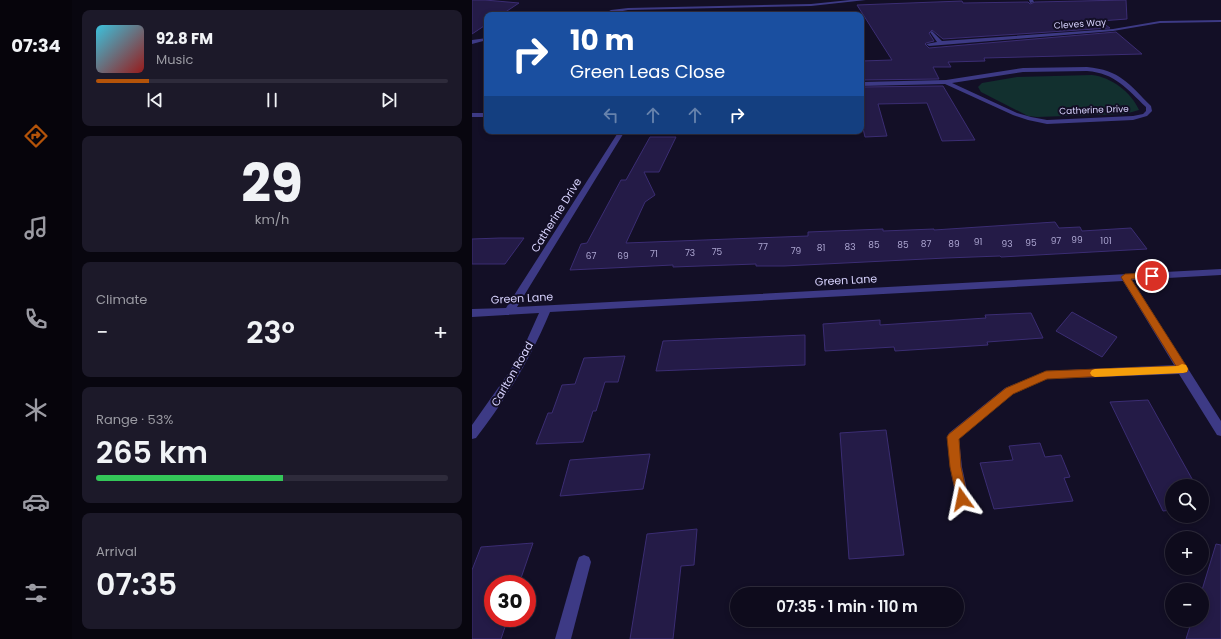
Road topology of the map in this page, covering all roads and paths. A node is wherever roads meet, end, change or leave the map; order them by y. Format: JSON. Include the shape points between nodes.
{"nodes":[{"id":1,"x":772,"y":0,"type":"edge"},
{"id":2,"x":864,"y":0,"type":"edge"},
{"id":3,"x":772,"y":6,"type":"junction"},
{"id":4,"x":611,"y":12,"type":"edge"},
{"id":5,"x":1221,"y":21,"type":"edge"},
{"id":6,"x":932,"y":32,"type":"dead end"},
{"id":7,"x":484,"y":40,"type":"edge"},
{"id":8,"x":472,"y":42,"type":"edge"},
{"id":9,"x":941,"y":43,"type":"junction"},
{"id":10,"x":929,"y":44,"type":"dead end"},
{"id":11,"x":946,"y":82,"type":"junction"},
{"id":12,"x":864,"y":84,"type":"edge"},
{"id":13,"x":472,"y":115,"type":"edge"},
{"id":14,"x":484,"y":115,"type":"edge"},
{"id":15,"x":620,"y":134,"type":"edge"},
{"id":16,"x":1221,"y":272,"type":"edge"},
{"id":17,"x":1125,"y":277,"type":"junction"},
{"id":18,"x":546,"y":309,"type":"junction"},
{"id":19,"x":509,"y":311,"type":"junction"},
{"id":20,"x":472,"y":313,"type":"edge"},
{"id":21,"x":1183,"y":369,"type":"junction"},
{"id":22,"x":1221,"y":431,"type":"edge"},
{"id":23,"x":472,"y":434,"type":"edge"},
{"id":24,"x":962,"y":499,"type":"dead end"},
{"id":25,"x":584,"y":562,"type":"dead end"},
{"id":26,"x":563,"y":639,"type":"edge"}],
"edges":[{"from":1,"to":3,"type":"street"},
{"from":2,"to":3,"type":"street"},
{"from":3,"to":4,"type":"street","via":[[628,9]]},
{"from":5,"to":9,"type":"street","name":"Cleves Way","via":[[1160,22],[1114,30]]},
{"from":6,"to":9,"type":"street"},
{"from":7,"to":8,"type":"street"},
{"from":9,"to":10,"type":"street","name":"Cleves Way"},
{"from":11,"to":11,"type":"street","name":"Catherine Drive","via":[[1023,70],[1100,70],[1118,78],[1149,107],[1149,111],[1145,115],[1133,118],[1041,121],[1015,114]]},
{"from":11,"to":12,"type":"street","name":"Catherine Drive"},
{"from":13,"to":14,"type":"street"},
{"from":15,"to":19,"type":"street","name":"Catherine Drive"},
{"from":16,"to":17,"type":"street","name":"Green Lane"},
{"from":17,"to":18,"type":"street","name":"Green Lane"},
{"from":17,"to":21,"type":"street"},
{"from":18,"to":19,"type":"street","name":"Green Lane"},
{"from":18,"to":23,"type":"street","name":"Carlton Road","via":[[506,388]]},
{"from":19,"to":20,"type":"street","name":"Green Lane"},
{"from":21,"to":22,"type":"street"},
{"from":21,"to":24,"type":"street","via":[[1046,375],[1010,391],[953,437]]},
{"from":25,"to":26,"type":"street"}]}
